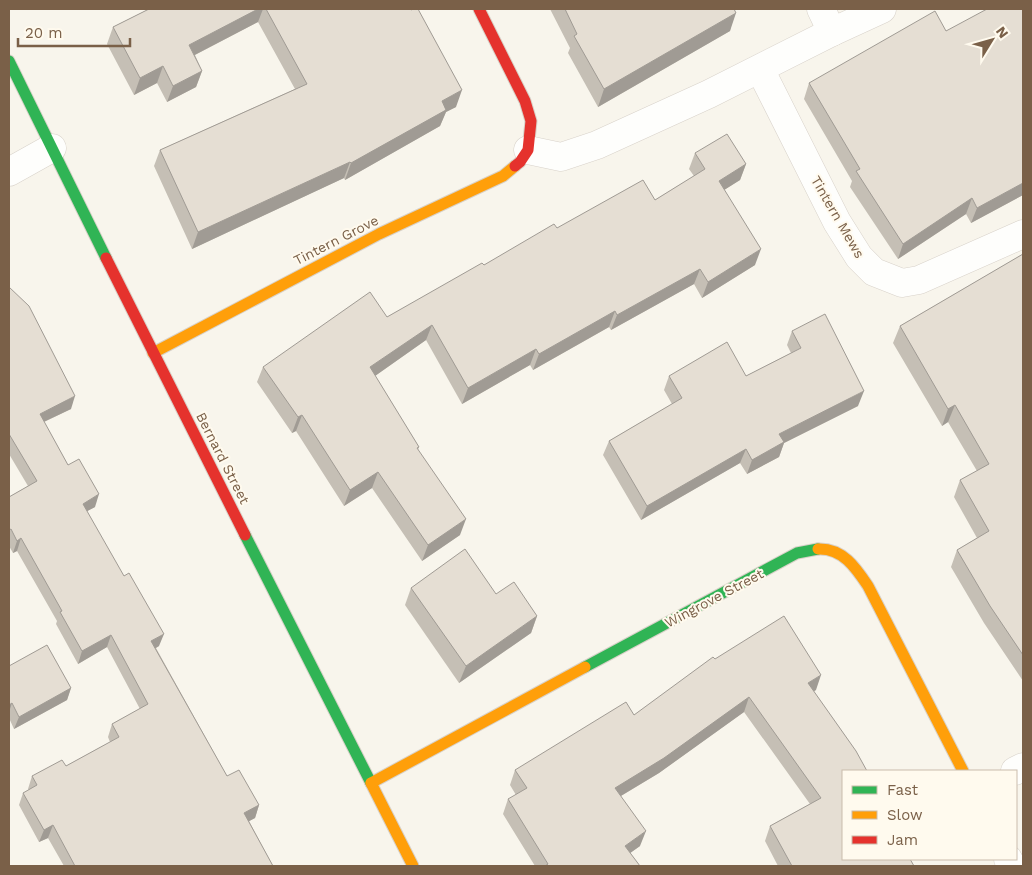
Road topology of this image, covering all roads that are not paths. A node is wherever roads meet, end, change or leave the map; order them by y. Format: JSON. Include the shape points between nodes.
{"nodes":[{"id":1,"x":479,"y":9,"type":"edge"},
{"id":2,"x":882,"y":9,"type":"edge"},
{"id":3,"x":826,"y":20,"type":"edge"},
{"id":4,"x":9,"y":61,"type":"edge"},
{"id":5,"x":760,"y":69,"type":"junction"},
{"id":6,"x":52,"y":148,"type":"junction"},
{"id":7,"x":528,"y":150,"type":"junction"},
{"id":8,"x":9,"y":172,"type":"edge"},
{"id":9,"x":1023,"y":234,"type":"edge"},
{"id":10,"x":153,"y":353,"type":"junction"},
{"id":11,"x":962,"y":770,"type":"edge"},
{"id":12,"x":371,"y":783,"type":"junction"},
{"id":13,"x":413,"y":866,"type":"edge"}],
"edges":[{"from":1,"to":7,"type":"street","via":[[525,101],[531,121]]},
{"from":2,"to":3,"type":"street"},
{"from":3,"to":5,"type":"street"},
{"from":4,"to":6,"type":"street","name":"Bernard Street"},
{"from":5,"to":7,"type":"street","via":[[578,152],[561,157]]},
{"from":5,"to":9,"type":"street","name":"Tintern Mews","via":[[837,222],[858,257],[874,272],[902,283],[919,280]]},
{"from":6,"to":8,"type":"street"},
{"from":6,"to":10,"type":"street","name":"Bernard Street"},
{"from":7,"to":10,"type":"street","name":"Tintern Grove","via":[[520,162],[503,176],[379,234]]},
{"from":10,"to":12,"type":"street","name":"Bernard Street"},
{"from":11,"to":12,"type":"street","name":"Wingrove Street","via":[[868,586],[856,569],[833,550],[816,550],[797,553]]},
{"from":12,"to":13,"type":"street","name":"Bernard Street"}]}
